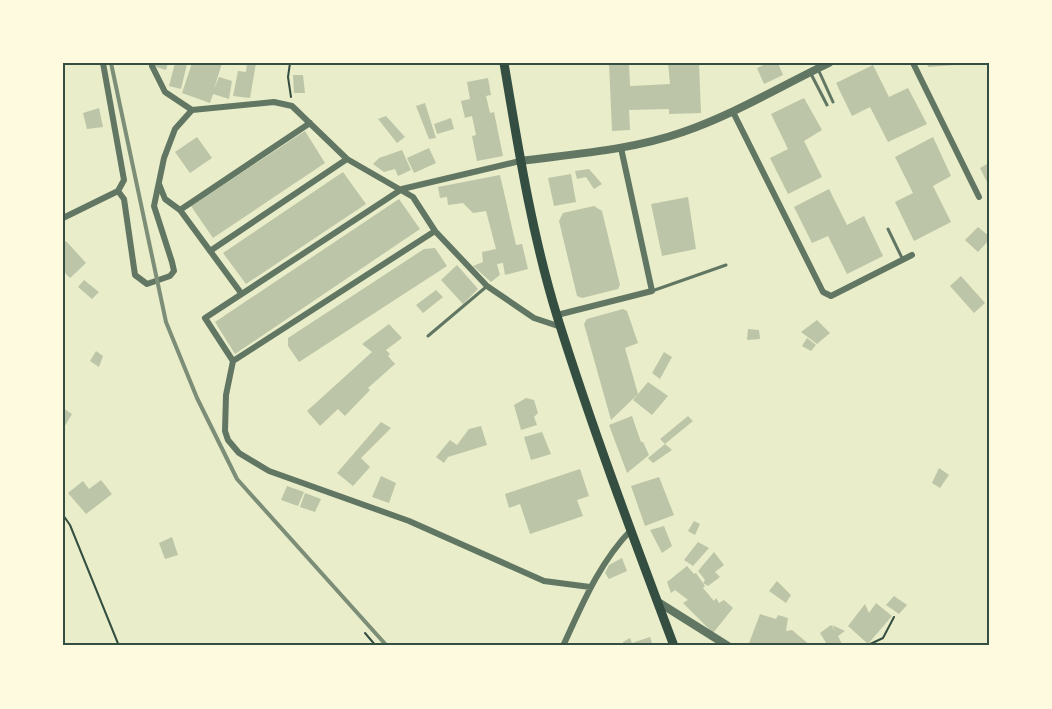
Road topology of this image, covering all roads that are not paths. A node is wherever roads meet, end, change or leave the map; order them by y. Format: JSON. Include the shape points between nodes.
{"nodes":[{"id":1,"x":103,"y":63,"type":"edge"},
{"id":2,"x":504,"y":63,"type":"edge"},
{"id":3,"x":830,"y":63,"type":"edge"},
{"id":4,"x":913,"y":63,"type":"edge"},
{"id":5,"x":152,"y":66,"type":"dead end"},
{"id":6,"x":814,"y":70,"type":"junction"},
{"id":7,"x":833,"y":102,"type":"dead end"},
{"id":8,"x":827,"y":105,"type":"dead end"},
{"id":9,"x":192,"y":110,"type":"junction"},
{"id":10,"x":733,"y":112,"type":"junction"},
{"id":11,"x":310,"y":123,"type":"junction"},
{"id":12,"x":621,"y":148,"type":"junction"},
{"id":13,"x":347,"y":159,"type":"junction"},
{"id":14,"x":520,"y":161,"type":"junction"},
{"id":15,"x":159,"y":183,"type":"junction"},
{"id":16,"x":402,"y":189,"type":"junction"},
{"id":17,"x":118,"y":191,"type":"junction"},
{"id":18,"x":979,"y":197,"type":"dead end"},
{"id":19,"x":180,"y":210,"type":"junction"},
{"id":20,"x":63,"y":218,"type":"edge"},
{"id":21,"x":888,"y":229,"type":"dead end"},
{"id":22,"x":435,"y":231,"type":"junction"},
{"id":23,"x":210,"y":251,"type":"junction"},
{"id":24,"x":912,"y":255,"type":"dead end"},
{"id":25,"x":903,"y":260,"type":"junction"},
{"id":26,"x":726,"y":265,"type":"dead end"},
{"id":27,"x":488,"y":286,"type":"junction"},
{"id":28,"x":652,"y":291,"type":"junction"},
{"id":29,"x":241,"y":293,"type":"junction"},
{"id":30,"x":557,"y":315,"type":"junction"},
{"id":31,"x":561,"y":327,"type":"junction"},
{"id":32,"x":428,"y":336,"type":"dead end"},
{"id":33,"x":233,"y":361,"type":"junction"},
{"id":34,"x":630,"y":530,"type":"junction"},
{"id":35,"x":590,"y":587,"type":"junction"},
{"id":36,"x":658,"y":602,"type":"junction"},
{"id":37,"x":563,"y":646,"type":"edge"},
{"id":38,"x":674,"y":646,"type":"edge"},
{"id":39,"x":728,"y":646,"type":"edge"}],
"edges":[{"from":1,"to":17,"type":"street","via":[[124,180]]},
{"from":2,"to":14,"type":"main road"},
{"from":3,"to":6,"type":"street"},
{"from":4,"to":18,"type":"street"},
{"from":5,"to":9,"type":"street","via":[[165,92]]},
{"from":6,"to":7,"type":"lane"},
{"from":6,"to":8,"type":"lane"},
{"from":6,"to":10,"type":"street"},
{"from":9,"to":11,"type":"street","via":[[274,102],[292,106]]},
{"from":9,"to":15,"type":"street","via":[[175,129]]},
{"from":10,"to":12,"type":"street","via":[[682,133]]},
{"from":10,"to":25,"type":"street","via":[[823,292],[831,296]]},
{"from":11,"to":13,"type":"street"},
{"from":11,"to":19,"type":"street"},
{"from":12,"to":14,"type":"street"},
{"from":12,"to":28,"type":"street"},
{"from":13,"to":16,"type":"street"},
{"from":13,"to":23,"type":"street"},
{"from":14,"to":16,"type":"street"},
{"from":14,"to":30,"type":"main road"},
{"from":15,"to":17,"type":"street","via":[[154,206],[174,271],[147,284],[135,275],[124,199]]},
{"from":15,"to":19,"type":"street","via":[[165,198]]},
{"from":16,"to":22,"type":"street","via":[[413,197]]},
{"from":16,"to":29,"type":"street"},
{"from":17,"to":20,"type":"street"},
{"from":19,"to":23,"type":"street"},
{"from":21,"to":25,"type":"lane"},
{"from":22,"to":27,"type":"street"},
{"from":22,"to":33,"type":"street"},
{"from":23,"to":29,"type":"street"},
{"from":24,"to":25,"type":"street"},
{"from":26,"to":28,"type":"lane"},
{"from":27,"to":31,"type":"street","via":[[534,318]]},
{"from":27,"to":32,"type":"lane"},
{"from":28,"to":30,"type":"street"},
{"from":29,"to":33,"type":"street","via":[[206,318]]},
{"from":30,"to":31,"type":"main road"},
{"from":31,"to":34,"type":"main road"},
{"from":33,"to":35,"type":"street","via":[[226,395],[225,431],[238,453],[269,471],[409,521],[544,581]]},
{"from":34,"to":35,"type":"street","via":[[615,546]]},
{"from":34,"to":36,"type":"main road"},
{"from":35,"to":37,"type":"street"},
{"from":36,"to":38,"type":"main road"},
{"from":36,"to":39,"type":"street"}]}
